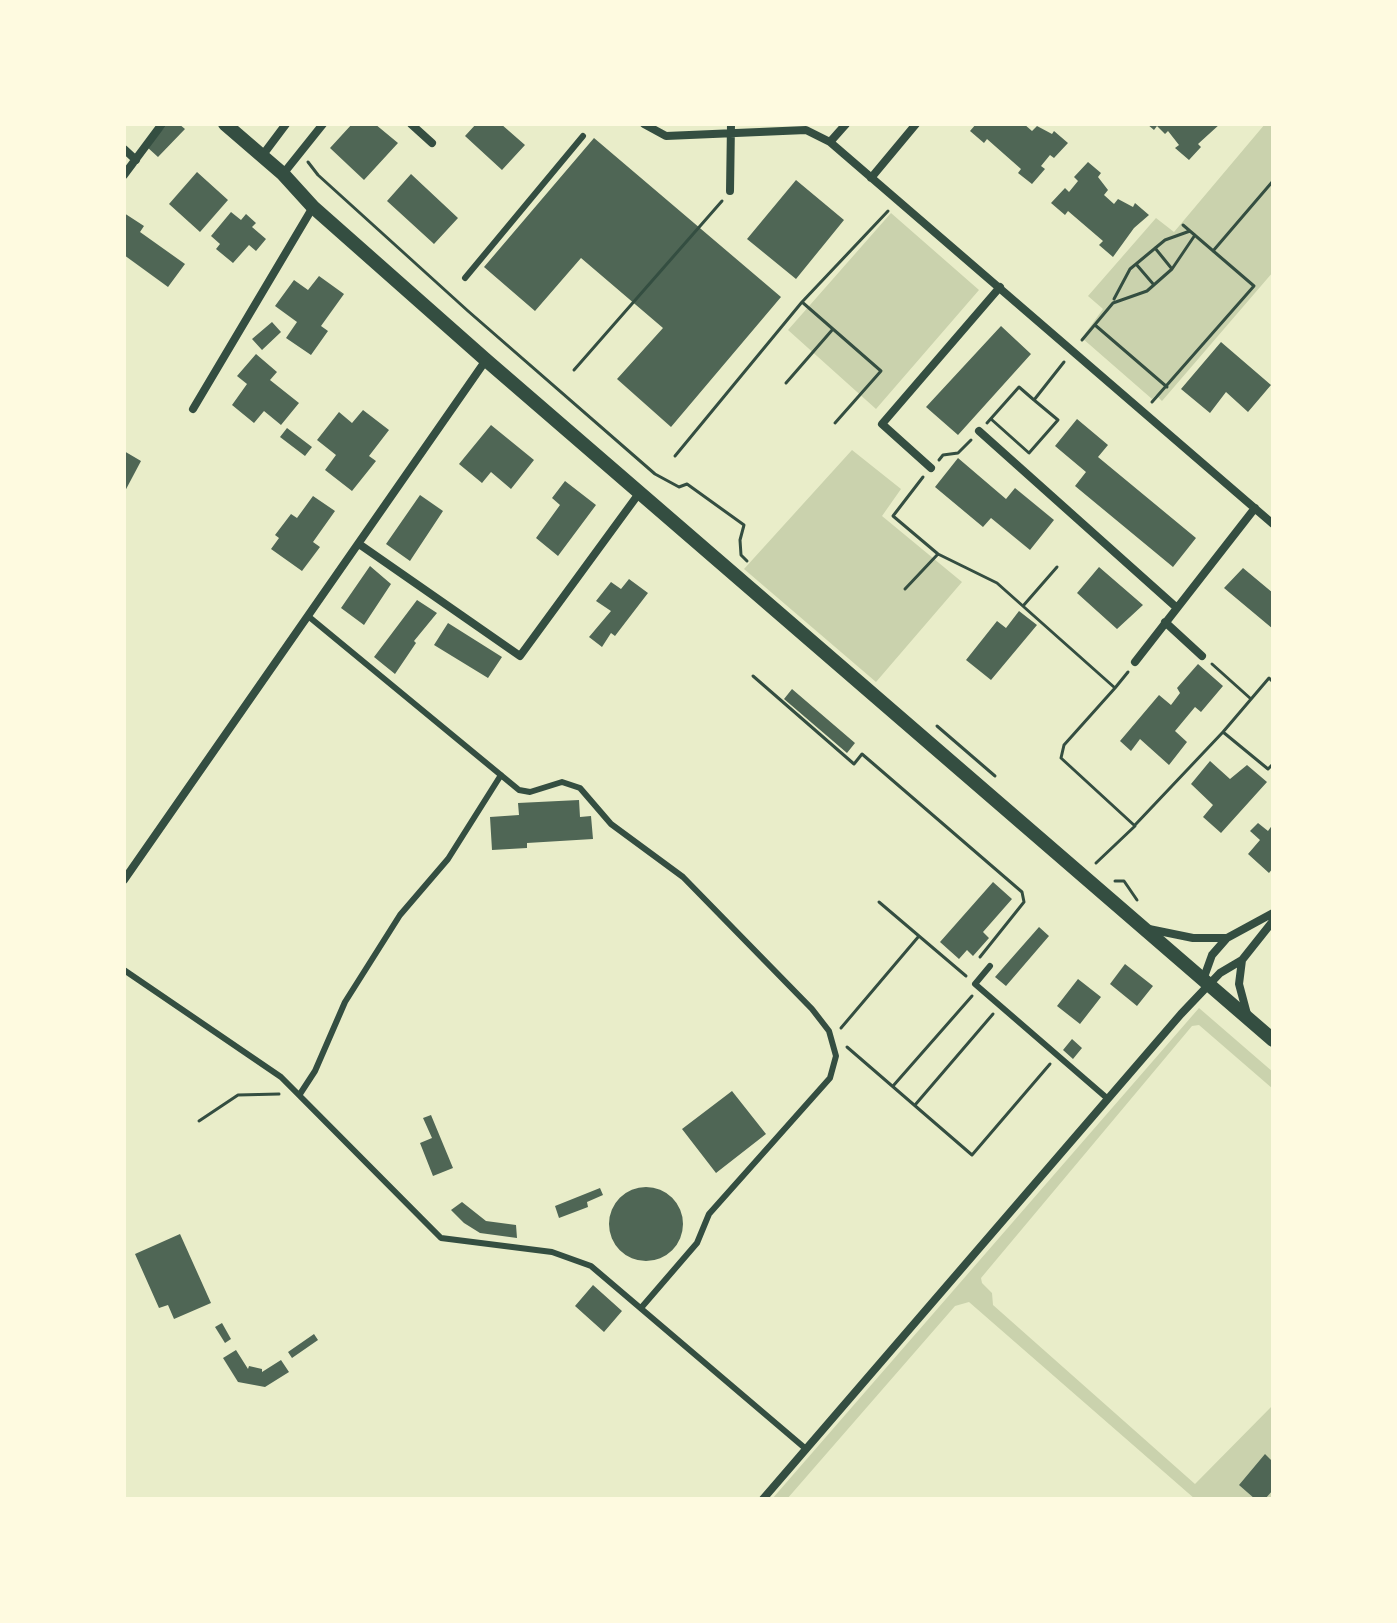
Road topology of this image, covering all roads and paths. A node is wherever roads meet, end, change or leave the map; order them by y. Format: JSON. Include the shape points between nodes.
{"nodes":[{"id":1,"x":162,"y":124,"type":"edge"},
{"id":2,"x":225,"y":124,"type":"edge"},
{"id":3,"x":286,"y":124,"type":"edge"},
{"id":4,"x":323,"y":124,"type":"edge"},
{"id":5,"x":411,"y":124,"type":"edge"},
{"id":6,"x":644,"y":124,"type":"edge"},
{"id":7,"x":846,"y":124,"type":"edge"},
{"id":8,"x":916,"y":124,"type":"edge"},
{"id":9,"x":731,"y":129,"type":"edge"},
{"id":10,"x":583,"y":136,"type":"dead end"},
{"id":11,"x":830,"y":142,"type":"junction"},
{"id":12,"x":432,"y":143,"type":"dead end"},
{"id":13,"x":124,"y":149,"type":"edge"},
{"id":14,"x":298,"y":152,"type":"junction"},
{"id":15,"x":262,"y":156,"type":"junction"},
{"id":16,"x":136,"y":160,"type":"junction"},
{"id":17,"x":283,"y":174,"type":"junction"},
{"id":18,"x":124,"y":175,"type":"edge"},
{"id":19,"x":871,"y":178,"type":"junction"},
{"id":20,"x":1273,"y":181,"type":"edge"},
{"id":21,"x":730,"y":191,"type":"joint"},
{"id":22,"x":899,"y":199,"type":"junction"},
{"id":23,"x":313,"y":207,"type":"junction"},
{"id":24,"x":1183,"y":225,"type":"dead end"},
{"id":25,"x":1190,"y":231,"type":"junction"},
{"id":26,"x":1155,"y":248,"type":"junction"},
{"id":27,"x":1213,"y":251,"type":"dead end"},
{"id":28,"x":1136,"y":264,"type":"junction"},
{"id":29,"x":1172,"y":269,"type":"dead end"},
{"id":30,"x":465,"y":278,"type":"dead end"},
{"id":31,"x":1154,"y":285,"type":"dead end"},
{"id":32,"x":1000,"y":287,"type":"junction"},
{"id":33,"x":802,"y":302,"type":"junction"},
{"id":34,"x":1110,"y":306,"type":"dead end"},
{"id":35,"x":1095,"y":325,"type":"dead end"},
{"id":36,"x":833,"y":329,"type":"junction"},
{"id":37,"x":486,"y":360,"type":"junction"},
{"id":38,"x":574,"y":370,"type":"dead end"},
{"id":39,"x":786,"y":383,"type":"dead end"},
{"id":40,"x":1167,"y":387,"type":"junction"},
{"id":41,"x":1141,"y":392,"type":"dead end"},
{"id":42,"x":1034,"y":400,"type":"dead end"},
{"id":43,"x":193,"y":409,"type":"dead end"},
{"id":44,"x":991,"y":419,"type":"dead end"},
{"id":45,"x":835,"y":423,"type":"dead end"},
{"id":46,"x":979,"y":431,"type":"dead end"},
{"id":47,"x":675,"y":456,"type":"dead end"},
{"id":48,"x":931,"y":468,"type":"dead end"},
{"id":49,"x":640,"y":492,"type":"junction"},
{"id":50,"x":1255,"y":508,"type":"junction"},
{"id":51,"x":1273,"y":524,"type":"edge"},
{"id":52,"x":359,"y":544,"type":"junction"},
{"id":53,"x":938,"y":554,"type":"dead end"},
{"id":54,"x":1057,"y":567,"type":"dead end"},
{"id":55,"x":755,"y":569,"type":"dead end"},
{"id":56,"x":905,"y":589,"type":"dead end"},
{"id":57,"x":1023,"y":607,"type":"dead end"},
{"id":58,"x":1177,"y":608,"type":"junction"},
{"id":59,"x":308,"y":616,"type":"junction"},
{"id":60,"x":1165,"y":622,"type":"junction"},
{"id":61,"x":1202,"y":656,"type":"joint"},
{"id":62,"x":1135,"y":662,"type":"dead end"},
{"id":63,"x":753,"y":676,"type":"dead end"},
{"id":64,"x":1273,"y":682,"type":"edge"},
{"id":65,"x":1115,"y":688,"type":"dead end"},
{"id":66,"x":1251,"y":699,"type":"junction"},
{"id":67,"x":926,"y":716,"type":"dead end"},
{"id":68,"x":1223,"y":732,"type":"junction"},
{"id":69,"x":1273,"y":764,"type":"edge"},
{"id":70,"x":501,"y":775,"type":"junction"},
{"id":71,"x":996,"y":776,"type":"dead end"},
{"id":72,"x":1135,"y":826,"type":"junction"},
{"id":73,"x":124,"y":880,"type":"edge"},
{"id":74,"x":879,"y":902,"type":"dead end"},
{"id":75,"x":1145,"y":906,"type":"dead end"},
{"id":76,"x":1273,"y":913,"type":"edge"},
{"id":77,"x":1273,"y":921,"type":"edge"},
{"id":78,"x":1137,"y":923,"type":"junction"},
{"id":79,"x":919,"y":936,"type":"junction"},
{"id":80,"x":1227,"y":938,"type":"junction"},
{"id":81,"x":1242,"y":960,"type":"junction"},
{"id":82,"x":990,"y":966,"type":"dead end"},
{"id":83,"x":124,"y":970,"type":"edge"},
{"id":84,"x":964,"y":975,"type":"junction"},
{"id":85,"x":1206,"y":982,"type":"junction"},
{"id":86,"x":977,"y":986,"type":"junction"},
{"id":87,"x":1000,"y":1006,"type":"junction"},
{"id":88,"x":1249,"y":1019,"type":"junction"},
{"id":89,"x":834,"y":1036,"type":"dead end"},
{"id":90,"x":1273,"y":1040,"type":"edge"},
{"id":91,"x":846,"y":1046,"type":"dead end"},
{"id":92,"x":1058,"y":1056,"type":"junction"},
{"id":93,"x":893,"y":1086,"type":"junction"},
{"id":94,"x":297,"y":1092,"type":"junction"},
{"id":95,"x":1108,"y":1099,"type":"junction"},
{"id":96,"x":915,"y":1105,"type":"junction"},
{"id":97,"x":199,"y":1121,"type":"dead end"},
{"id":98,"x":641,"y":1308,"type":"junction"},
{"id":99,"x":806,"y":1449,"type":"junction"},
{"id":100,"x":763,"y":1499,"type":"edge"}],
"edges":[{"from":1,"to":16,"type":"street"},
{"from":2,"to":15,"type":"street"},
{"from":3,"to":15,"type":"street"},
{"from":4,"to":14,"type":"street"},
{"from":5,"to":12,"type":"street"},
{"from":6,"to":9,"type":"street","via":[[666,136]]},
{"from":7,"to":11,"type":"street"},
{"from":8,"to":19,"type":"street"},
{"from":9,"to":11,"type":"street","via":[[806,130]]},
{"from":9,"to":21,"type":"street"},
{"from":10,"to":30,"type":"lane"},
{"from":11,"to":19,"type":"street"},
{"from":13,"to":16,"type":"street"},
{"from":14,"to":17,"type":"street"},
{"from":14,"to":55,"type":"path","via":[[468,311],[655,474],[679,487],[687,484],[744,525],[741,555]]},
{"from":15,"to":17,"type":"street"},
{"from":16,"to":18,"type":"street"},
{"from":17,"to":23,"type":"street"},
{"from":19,"to":22,"type":"street"},
{"from":20,"to":27,"type":"path"},
{"from":21,"to":38,"type":"path"},
{"from":22,"to":32,"type":"street"},
{"from":22,"to":33,"type":"path"},
{"from":23,"to":37,"type":"street"},
{"from":23,"to":43,"type":"street"},
{"from":24,"to":25,"type":"path"},
{"from":25,"to":26,"type":"path"},
{"from":25,"to":40,"type":"path","via":[[1254,286]]},
{"from":26,"to":28,"type":"path"},
{"from":26,"to":29,"type":"path"},
{"from":28,"to":31,"type":"path"},
{"from":28,"to":34,"type":"path"},
{"from":32,"to":48,"type":"street","via":[[882,424]]},
{"from":32,"to":50,"type":"street"},
{"from":33,"to":36,"type":"path"},
{"from":33,"to":47,"type":"path"},
{"from":35,"to":40,"type":"path"},
{"from":36,"to":39,"type":"path"},
{"from":36,"to":45,"type":"path","via":[[881,371]]},
{"from":37,"to":49,"type":"street"},
{"from":37,"to":52,"type":"street"},
{"from":40,"to":41,"type":"path","via":[[1153,402]]},
{"from":42,"to":44,"type":"path","via":[[1058,420],[1029,453]]},
{"from":46,"to":58,"type":"street"},
{"from":49,"to":52,"type":"street","via":[[520,656]]},
{"from":49,"to":78,"type":"street"},
{"from":50,"to":51,"type":"street"},
{"from":50,"to":58,"type":"street"},
{"from":52,"to":59,"type":"street"},
{"from":53,"to":56,"type":"path"},
{"from":54,"to":57,"type":"path"},
{"from":58,"to":60,"type":"street"},
{"from":59,"to":70,"type":"lane"},
{"from":59,"to":73,"type":"street"},
{"from":60,"to":61,"type":"street"},
{"from":60,"to":62,"type":"street"},
{"from":61,"to":66,"type":"path"},
{"from":63,"to":84,"type":"path","via":[[854,764],[862,754],[1023,894],[1022,904]]},
{"from":64,"to":66,"type":"path","via":[[1269,678]]},
{"from":65,"to":72,"type":"path","via":[[1064,745],[1061,758]]},
{"from":66,"to":68,"type":"path"},
{"from":67,"to":71,"type":"path"},
{"from":68,"to":69,"type":"path","via":[[1268,769]]},
{"from":68,"to":72,"type":"path"},
{"from":70,"to":94,"type":"lane","via":[[454,850],[394,925],[345,1002],[315,1071]]},
{"from":70,"to":98,"type":"lane","via":[[527,792],[562,782],[580,788],[611,824],[683,877],[812,1009],[826,1025],[835,1049],[830,1078],[709,1214],[697,1243]]},
{"from":72,"to":75,"type":"path","via":[[1095,863],[1115,881],[1124,881]]},
{"from":74,"to":79,"type":"path"},
{"from":76,"to":80,"type":"street"},
{"from":77,"to":81,"type":"street"},
{"from":78,"to":80,"type":"street","via":[[1166,934]]},
{"from":78,"to":85,"type":"street"},
{"from":79,"to":84,"type":"path"},
{"from":79,"to":89,"type":"path"},
{"from":80,"to":85,"type":"street","via":[[1215,950]]},
{"from":81,"to":85,"type":"street"},
{"from":81,"to":88,"type":"street","via":[[1239,990]]},
{"from":82,"to":86,"type":"lane"},
{"from":83,"to":94,"type":"lane"},
{"from":84,"to":86,"type":"path"},
{"from":85,"to":88,"type":"street"},
{"from":85,"to":95,"type":"street"},
{"from":86,"to":87,"type":"lane"},
{"from":86,"to":93,"type":"path"},
{"from":87,"to":92,"type":"lane"},
{"from":87,"to":96,"type":"path"},
{"from":88,"to":90,"type":"street"},
{"from":91,"to":93,"type":"path"},
{"from":92,"to":95,"type":"lane"},
{"from":92,"to":96,"type":"path","via":[[972,1155]]},
{"from":93,"to":96,"type":"path"},
{"from":94,"to":97,"type":"path","via":[[238,1095]]},
{"from":94,"to":98,"type":"lane","via":[[441,1238],[572,1256]]},
{"from":95,"to":99,"type":"street"},
{"from":98,"to":99,"type":"lane"},
{"from":99,"to":100,"type":"street"}]}
